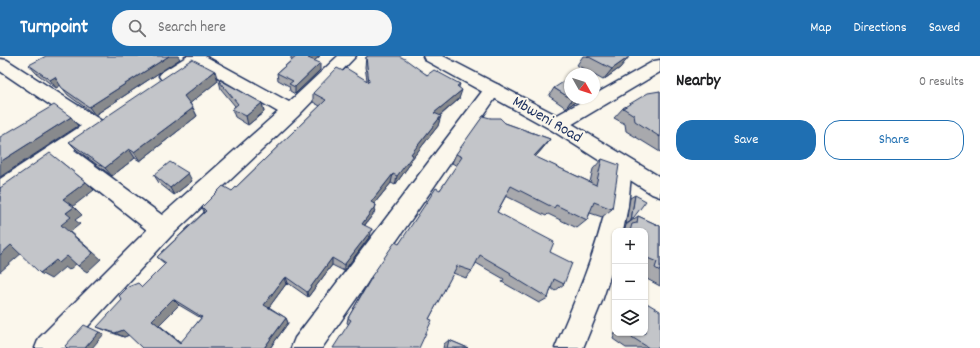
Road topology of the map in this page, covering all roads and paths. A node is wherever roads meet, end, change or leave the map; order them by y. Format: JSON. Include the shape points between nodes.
{"nodes":[{"id":1,"x":17,"y":56,"type":"edge"},
{"id":2,"x":348,"y":56,"type":"edge"},
{"id":3,"x":431,"y":56,"type":"edge"},
{"id":4,"x":644,"y":56,"type":"edge"},
{"id":5,"x":194,"y":57,"type":"edge"},
{"id":6,"x":0,"y":65,"type":"edge"},
{"id":7,"x":659,"y":65,"type":"edge"},
{"id":8,"x":152,"y":88,"type":"edge"},
{"id":9,"x":493,"y":89,"type":"junction"},
{"id":10,"x":291,"y":111,"type":"junction"},
{"id":11,"x":557,"y":124,"type":"junction"},
{"id":12,"x":60,"y":150,"type":"junction"},
{"id":13,"x":622,"y":164,"type":"junction"},
{"id":14,"x":660,"y":188,"type":"edge"},
{"id":15,"x":0,"y":190,"type":"edge"},
{"id":16,"x":162,"y":229,"type":"junction"},
{"id":17,"x":49,"y":348,"type":"edge"},
{"id":18,"x":305,"y":348,"type":"edge"},
{"id":19,"x":569,"y":348,"type":"edge"}],
"edges":[{"from":1,"to":6,"type":"street"},
{"from":2,"to":10,"type":"street"},
{"from":3,"to":9,"type":"street","name":"Mbweni Road"},
{"from":4,"to":7,"type":"street"},
{"from":5,"to":8,"type":"street"},
{"from":5,"to":10,"type":"street"},
{"from":6,"to":12,"type":"street","via":[[101,122]]},
{"from":7,"to":11,"type":"street"},
{"from":9,"to":11,"type":"street","name":"Mbweni Road"},
{"from":9,"to":18,"type":"street"},
{"from":10,"to":16,"type":"street"},
{"from":11,"to":13,"type":"street","name":"Mbweni Road"},
{"from":12,"to":15,"type":"street"},
{"from":12,"to":16,"type":"street"},
{"from":13,"to":14,"type":"street","name":"Mbweni Road"},
{"from":13,"to":19,"type":"street","via":[[614,219],[599,272]]},
{"from":16,"to":17,"type":"street"}]}
